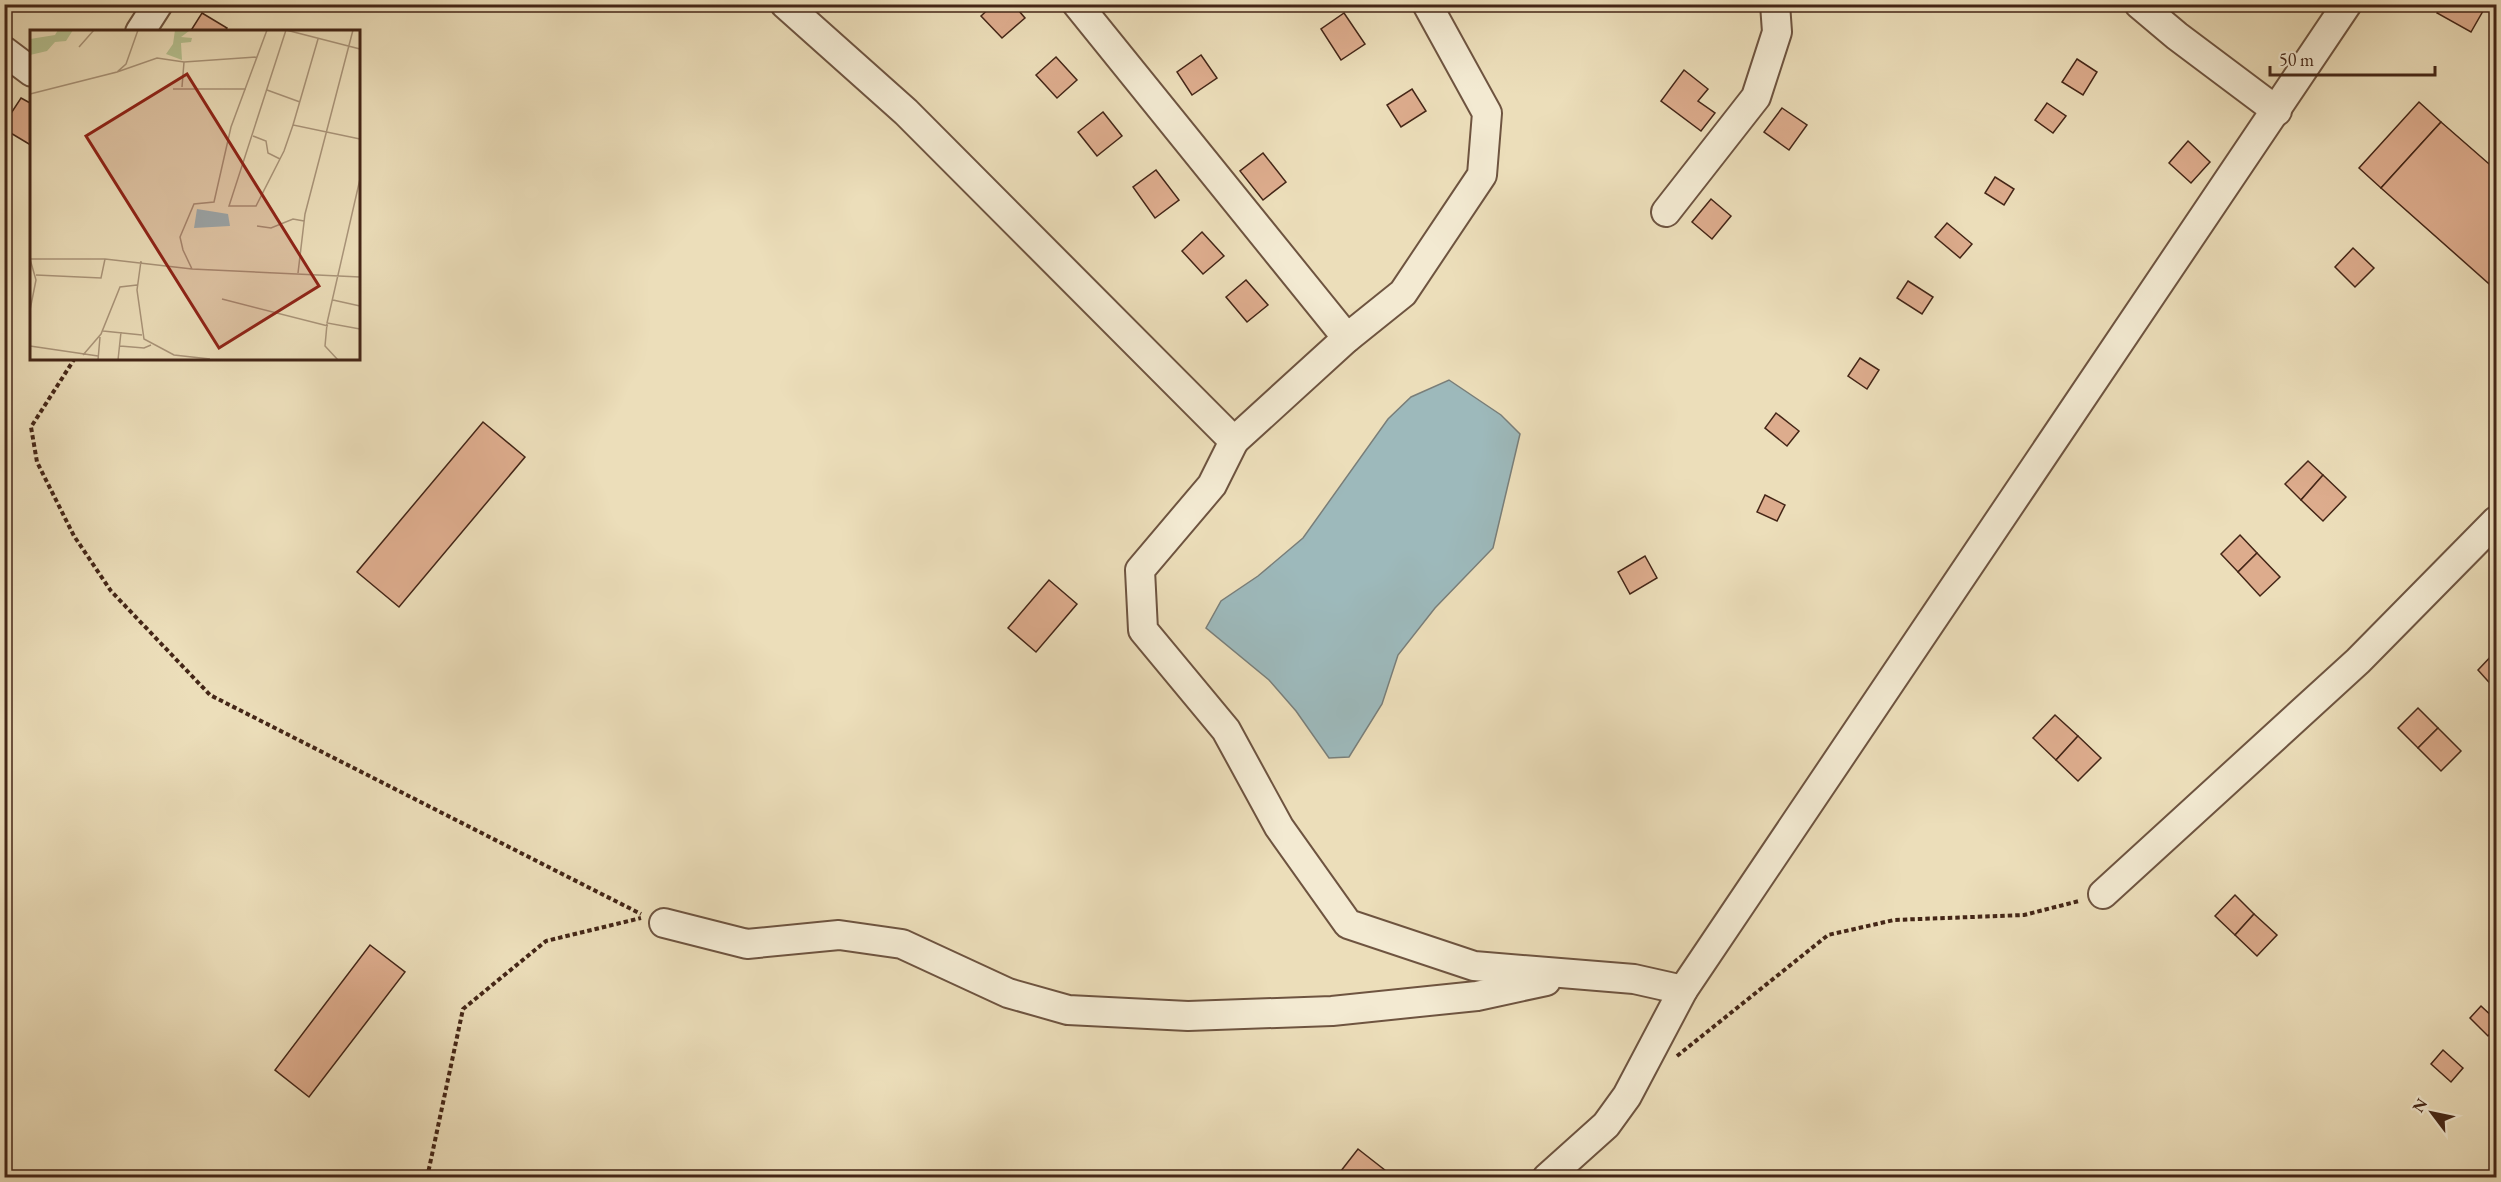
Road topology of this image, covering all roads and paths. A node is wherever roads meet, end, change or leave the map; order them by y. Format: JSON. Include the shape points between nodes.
{"nodes":[{"id":1,"x":158,"y":4,"type":"edge"},
{"id":2,"x":785,"y":4,"type":"edge"},
{"id":3,"x":1077,"y":4,"type":"edge"},
{"id":4,"x":1427,"y":4,"type":"edge"},
{"id":5,"x":1775,"y":4,"type":"edge"},
{"id":6,"x":2139,"y":4,"type":"edge"},
{"id":7,"x":2347,"y":4,"type":"edge"},
{"id":8,"x":141,"y":30,"type":"edge"},
{"id":9,"x":4,"y":51,"type":"edge"},
{"id":10,"x":30,"y":70,"type":"edge"},
{"id":11,"x":2277,"y":111,"type":"junction"},
{"id":12,"x":1666,"y":212,"type":"dead end"},
{"id":13,"x":1347,"y":338,"type":"junction"},
{"id":14,"x":74,"y":360,"type":"edge"},
{"id":15,"x":1234,"y":441,"type":"junction"},
{"id":16,"x":2496,"y":521,"type":"edge"},
{"id":17,"x":2103,"y":894,"type":"joint"},
{"id":18,"x":664,"y":923,"type":"dead end"},
{"id":19,"x":1574,"y":975,"type":"junction"},
{"id":20,"x":1683,"y":990,"type":"junction"},
{"id":21,"x":1671,"y":1061,"type":"dead end"},
{"id":22,"x":427,"y":1178,"type":"edge"},
{"id":23,"x":1546,"y":1178,"type":"edge"}],
"edges":[{"from":1,"to":8,"type":"street"},
{"from":2,"to":15,"type":"street","via":[[906,112]]},
{"from":3,"to":13,"type":"street"},
{"from":4,"to":13,"type":"street","via":[[1487,113],[1482,175],[1403,293]]},
{"from":5,"to":12,"type":"street","via":[[1777,32],[1756,98]]},
{"from":6,"to":11,"type":"street"},
{"from":7,"to":11,"type":"street"},
{"from":9,"to":10,"type":"street"},
{"from":11,"to":20,"type":"street"},
{"from":13,"to":15,"type":"street"},
{"from":14,"to":22,"type":"path","via":[[31,427],[37,462],[74,536],[111,591],[210,694],[646,916],[546,941],[463,1010]]},
{"from":15,"to":19,"type":"street","via":[[1212,485],[1140,570],[1143,630],[1226,730],[1278,827],[1348,924],[1474,966]]},
{"from":16,"to":17,"type":"street","via":[[2358,661]]},
{"from":17,"to":21,"type":"path","via":[[2024,915],[1894,920],[1828,934]]},
{"from":18,"to":19,"type":"street","via":[[747,944],[838,935],[902,944],[1008,993],[1068,1010],[1188,1016],[1332,1011],[1477,996]]},
{"from":19,"to":20,"type":"street","via":[[1634,979]]},
{"from":20,"to":23,"type":"street","via":[[1627,1096],[1611,1118]]}]}
